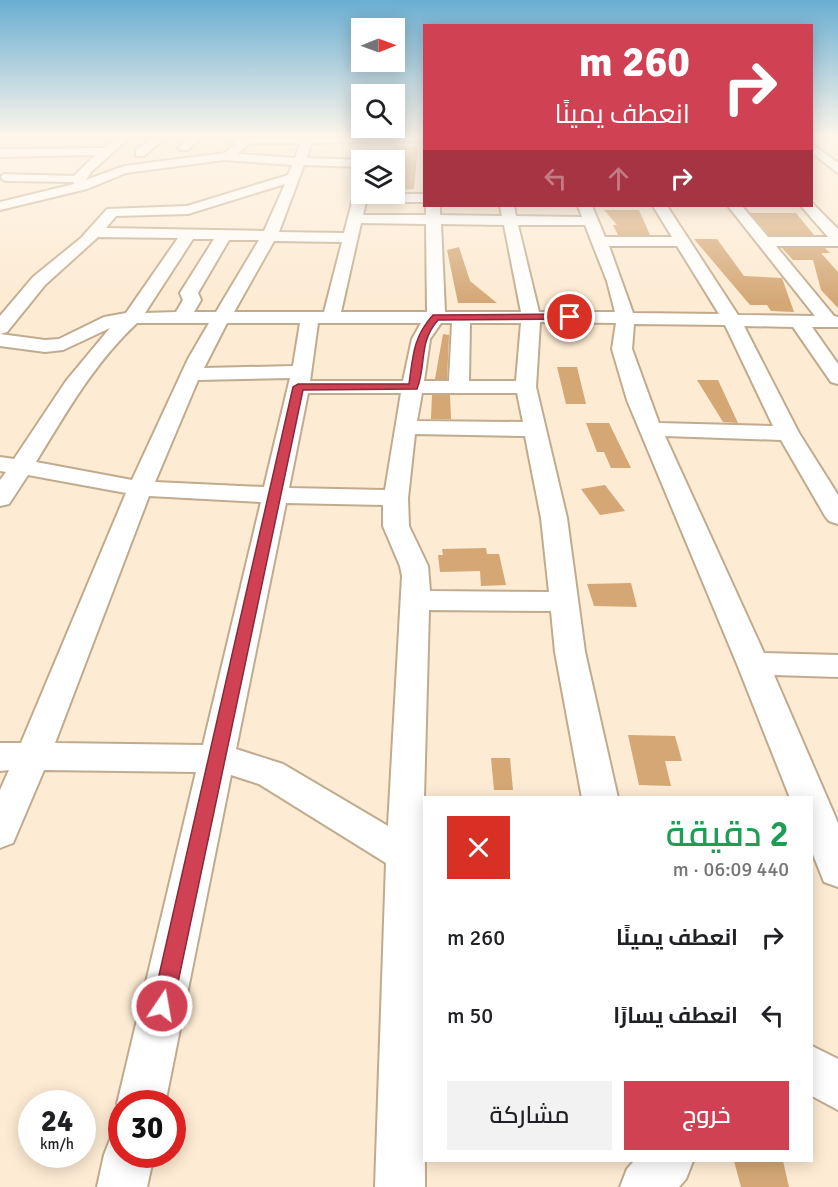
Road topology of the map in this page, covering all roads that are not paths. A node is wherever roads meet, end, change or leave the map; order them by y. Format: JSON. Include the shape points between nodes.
{"nodes":[{"id":1,"x":48,"y":192,"type":"edge"},
{"id":2,"x":86,"y":192,"type":"edge"},
{"id":3,"x":235,"y":192,"type":"edge"},
{"id":4,"x":288,"y":192,"type":"edge"},
{"id":5,"x":405,"y":197,"type":"edge"},
{"id":6,"x":423,"y":198,"type":"edge"},
{"id":7,"x":90,"y":199,"type":"dead end"},
{"id":8,"x":359,"y":204,"type":"edge"},
{"id":9,"x":0,"y":206,"type":"edge"},
{"id":10,"x":585,"y":207,"type":"edge"},
{"id":11,"x":661,"y":207,"type":"edge"},
{"id":12,"x":736,"y":207,"type":"edge"},
{"id":13,"x":809,"y":207,"type":"edge"},
{"id":14,"x":156,"y":211,"type":"junction"},
{"id":15,"x":433,"y":213,"type":"edge"},
{"id":16,"x":355,"y":219,"type":"junction"},
{"id":17,"x":591,"y":221,"type":"junction"},
{"id":18,"x":507,"y":226,"type":"edge"},
{"id":19,"x":95,"y":232,"type":"junction"},
{"id":20,"x":136,"y":233,"type":"junction"},
{"id":21,"x":189,"y":234,"type":"junction"},
{"id":22,"x":225,"y":234,"type":"junction"},
{"id":23,"x":268,"y":238,"type":"junction"},
{"id":24,"x":350,"y":238,"type":"junction"},
{"id":25,"x":838,"y":239,"type":"edge"},
{"id":26,"x":600,"y":242,"type":"junction"},
{"id":27,"x":682,"y":242,"type":"junction"},
{"id":28,"x":766,"y":242,"type":"junction"},
{"id":29,"x":211,"y":260,"type":"junction"},
{"id":30,"x":257,"y":260,"type":"junction"},
{"id":31,"x":448,"y":317,"type":"junction"},
{"id":32,"x":531,"y":317,"type":"junction"},
{"id":33,"x":132,"y":318,"type":"junction"},
{"id":34,"x":182,"y":318,"type":"junction"},
{"id":35,"x":223,"y":318,"type":"junction"},
{"id":36,"x":320,"y":318,"type":"junction"},
{"id":37,"x":626,"y":318,"type":"junction"},
{"id":38,"x":732,"y":320,"type":"junction"},
{"id":39,"x":798,"y":321,"type":"junction"},
{"id":40,"x":833,"y":322,"type":"edge"},
{"id":41,"x":0,"y":328,"type":"edge"},
{"id":42,"x":0,"y":340,"type":"edge"},
{"id":43,"x":192,"y":374,"type":"junction"},
{"id":44,"x":838,"y":378,"type":"edge"},
{"id":45,"x":300,"y":380,"type":"junction"},
{"id":46,"x":459,"y":386,"type":"junction"},
{"id":47,"x":413,"y":387,"type":"junction"},
{"id":48,"x":526,"y":387,"type":"junction"},
{"id":49,"x":405,"y":427,"type":"junction"},
{"id":50,"x":533,"y":429,"type":"junction"},
{"id":51,"x":650,"y":429,"type":"junction"},
{"id":52,"x":788,"y":433,"type":"junction"},
{"id":53,"x":11,"y":465,"type":"edge"},
{"id":54,"x":139,"y":488,"type":"junction"},
{"id":55,"x":275,"y":495,"type":"junction"},
{"id":56,"x":396,"y":498,"type":"junction"},
{"id":57,"x":0,"y":499,"type":"edge"},
{"id":58,"x":838,"y":516,"type":"edge"},
{"id":59,"x":415,"y":600,"type":"junction"},
{"id":60,"x":563,"y":603,"type":"junction"},
{"id":61,"x":753,"y":664,"type":"junction"},
{"id":62,"x":838,"y":666,"type":"edge"},
{"id":63,"x":17,"y":757,"type":"edge"},
{"id":64,"x":216,"y":759,"type":"junction"},
{"id":65,"x":600,"y":796,"type":"edge"},
{"id":66,"x":807,"y":796,"type":"edge"},
{"id":67,"x":813,"y":809,"type":"edge"},
{"id":68,"x":0,"y":832,"type":"edge"},
{"id":69,"x":406,"y":855,"type":"junction"},
{"id":70,"x":829,"y":868,"type":"edge"},
{"id":71,"x":813,"y":1070,"type":"edge"},
{"id":72,"x":838,"y":1086,"type":"edge"},
{"id":73,"x":144,"y":1090,"type":"edge"},
{"id":74,"x":126,"y":1168,"type":"edge"},
{"id":75,"x":122,"y":1187,"type":"edge"},
{"id":76,"x":400,"y":1187,"type":"edge"}],
"edges":[{"from":1,"to":9,"type":"street"},
{"from":2,"to":7,"type":"street"},
{"from":3,"to":14,"type":"street","via":[[205,206]]},
{"from":4,"to":23,"type":"street"},
{"from":5,"to":6,"type":"street"},
{"from":8,"to":16,"type":"street"},
{"from":10,"to":17,"type":"street"},
{"from":11,"to":27,"type":"street"},
{"from":12,"to":28,"type":"street"},
{"from":13,"to":25,"type":"street"},
{"from":14,"to":19,"type":"street","via":[[157,205],[110,206]]},
{"from":14,"to":20,"type":"street"},
{"from":15,"to":16,"type":"street"},
{"from":15,"to":18,"type":"street"},
{"from":15,"to":31,"type":"street","via":[[440,239]]},
{"from":16,"to":24,"type":"street"},
{"from":17,"to":18,"type":"street"},
{"from":17,"to":26,"type":"street"},
{"from":18,"to":32,"type":"street"},
{"from":19,"to":20,"type":"street"},
{"from":19,"to":41,"type":"street","via":[[39,281]]},
{"from":20,"to":21,"type":"street"},
{"from":21,"to":22,"type":"street"},
{"from":21,"to":33,"type":"street"},
{"from":22,"to":23,"type":"street"},
{"from":22,"to":29,"type":"street"},
{"from":23,"to":24,"type":"street"},
{"from":23,"to":30,"type":"street"},
{"from":24,"to":36,"type":"street"},
{"from":25,"to":28,"type":"street"},
{"from":26,"to":27,"type":"street"},
{"from":26,"to":37,"type":"street"},
{"from":27,"to":38,"type":"street"},
{"from":28,"to":40,"type":"street"},
{"from":29,"to":30,"type":"street"},
{"from":29,"to":34,"type":"street","via":[[189,292],[192,300]]},
{"from":30,"to":35,"type":"street"},
{"from":31,"to":32,"type":"street"},
{"from":31,"to":36,"type":"street"},
{"from":31,"to":46,"type":"street"},
{"from":31,"to":47,"type":"street","via":[[425,330]]},
{"from":32,"to":37,"type":"street"},
{"from":32,"to":48,"type":"street"},
{"from":33,"to":34,"type":"street"},
{"from":33,"to":42,"type":"street","via":[[110,321],[63,344],[45,346]]},
{"from":33,"to":53,"type":"street","via":[[85,368]]},
{"from":34,"to":35,"type":"street"},
{"from":35,"to":36,"type":"street"},
{"from":35,"to":43,"type":"street"},
{"from":36,"to":45,"type":"street"},
{"from":37,"to":38,"type":"street"},
{"from":37,"to":51,"type":"street","via":[[622,335],[624,357]]},
{"from":38,"to":39,"type":"street"},
{"from":38,"to":52,"type":"street"},
{"from":39,"to":40,"type":"street"},
{"from":39,"to":44,"type":"street"},
{"from":43,"to":45,"type":"street"},
{"from":43,"to":54,"type":"street"},
{"from":45,"to":47,"type":"street"},
{"from":45,"to":55,"type":"street"},
{"from":46,"to":47,"type":"street"},
{"from":46,"to":48,"type":"street"},
{"from":47,"to":49,"type":"street"},
{"from":48,"to":50,"type":"street"},
{"from":49,"to":50,"type":"street"},
{"from":49,"to":56,"type":"street"},
{"from":50,"to":60,"type":"street","via":[[554,519]]},
{"from":51,"to":52,"type":"street"},
{"from":51,"to":61,"type":"street"},
{"from":52,"to":58,"type":"street"},
{"from":53,"to":54,"type":"street"},
{"from":53,"to":57,"type":"street"},
{"from":54,"to":55,"type":"street"},
{"from":54,"to":63,"type":"street"},
{"from":55,"to":56,"type":"street"},
{"from":55,"to":64,"type":"street"},
{"from":56,"to":59,"type":"street","via":[[396,526],[414,566]]},
{"from":59,"to":60,"type":"street"},
{"from":59,"to":69,"type":"street"},
{"from":60,"to":65,"type":"street"},
{"from":61,"to":62,"type":"street"},
{"from":61,"to":66,"type":"street"},
{"from":63,"to":64,"type":"street"},
{"from":63,"to":68,"type":"street"},
{"from":64,"to":69,"type":"street","via":[[247,764],[271,774]]},
{"from":64,"to":73,"type":"street"},
{"from":67,"to":70,"type":"street"},
{"from":69,"to":76,"type":"street"},
{"from":71,"to":72,"type":"street"},
{"from":74,"to":75,"type":"street"}]}
